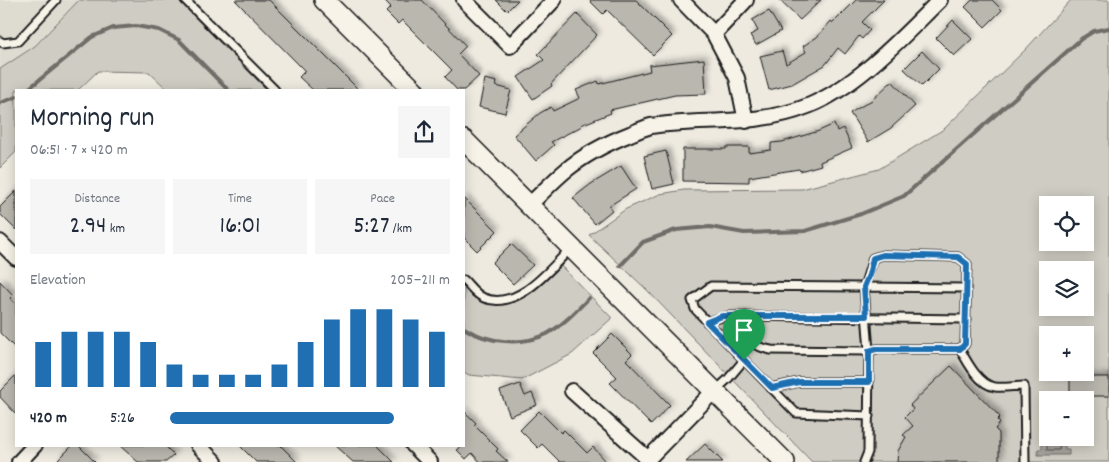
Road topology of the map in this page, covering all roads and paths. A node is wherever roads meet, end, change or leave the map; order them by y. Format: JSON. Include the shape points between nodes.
{"nodes":[{"id":1,"x":56,"y":0,"type":"edge"},
{"id":2,"x":185,"y":0,"type":"edge"},
{"id":3,"x":324,"y":0,"type":"edge"},
{"id":4,"x":464,"y":0,"type":"edge"},
{"id":5,"x":554,"y":0,"type":"edge"},
{"id":6,"x":681,"y":0,"type":"edge"},
{"id":7,"x":746,"y":0,"type":"edge"},
{"id":8,"x":940,"y":0,"type":"edge"},
{"id":9,"x":714,"y":34,"type":"junction"},
{"id":10,"x":0,"y":40,"type":"edge"},
{"id":11,"x":274,"y":89,"type":"edge"},
{"id":12,"x":413,"y":89,"type":"edge"},
{"id":13,"x":746,"y":121,"type":"junction"},
{"id":14,"x":465,"y":141,"type":"edge"},
{"id":15,"x":529,"y":205,"type":"junction"},
{"id":16,"x":0,"y":242,"type":"edge"},
{"id":17,"x":572,"y":248,"type":"junction"},
{"id":18,"x":15,"y":257,"type":"edge"},
{"id":19,"x":465,"y":281,"type":"edge"},
{"id":20,"x":864,"y":287,"type":"junction"},
{"id":21,"x":966,"y":288,"type":"junction"},
{"id":22,"x":746,"y":316,"type":"junction"},
{"id":23,"x":866,"y":316,"type":"junction"},
{"id":24,"x":966,"y":319,"type":"junction"},
{"id":25,"x":707,"y":322,"type":"junction"},
{"id":26,"x":960,"y":349,"type":"junction"},
{"id":27,"x":869,"y":351,"type":"junction"},
{"id":28,"x":744,"y":360,"type":"junction"},
{"id":29,"x":869,"y":382,"type":"junction"},
{"id":30,"x":772,"y":388,"type":"junction"},
{"id":31,"x":572,"y":391,"type":"dead end"},
{"id":32,"x":714,"y":391,"type":"junction"},
{"id":33,"x":868,"y":416,"type":"junction"},
{"id":34,"x":33,"y":447,"type":"edge"},
{"id":35,"x":200,"y":447,"type":"edge"},
{"id":36,"x":415,"y":447,"type":"edge"},
{"id":37,"x":868,"y":452,"type":"junction"},
{"id":38,"x":647,"y":461,"type":"edge"},
{"id":39,"x":19,"y":462,"type":"edge"},
{"id":40,"x":215,"y":462,"type":"edge"},
{"id":41,"x":430,"y":462,"type":"edge"},
{"id":42,"x":784,"y":462,"type":"edge"},
{"id":43,"x":864,"y":462,"type":"edge"},
{"id":44,"x":872,"y":462,"type":"edge"},
{"id":45,"x":1025,"y":462,"type":"edge"}],
"edges":[{"from":1,"to":10,"type":"lane","via":[[18,41]]},
{"from":2,"to":11,"type":"lane"},
{"from":3,"to":12,"type":"street"},
{"from":4,"to":5,"type":"street","via":[[510,46]]},
{"from":6,"to":9,"type":"street"},
{"from":7,"to":9,"type":"street"},
{"from":8,"to":13,"type":"street","via":[[888,51],[846,85],[809,106]]},
{"from":9,"to":13,"type":"street","via":[[737,78]]},
{"from":13,"to":15,"type":"street","via":[[686,122],[649,127],[607,143],[566,171]]},
{"from":14,"to":15,"type":"street"},
{"from":15,"to":17,"type":"street"},
{"from":16,"to":18,"type":"street"},
{"from":17,"to":19,"type":"lane","via":[[523,293],[504,300],[484,298]]},
{"from":17,"to":32,"type":"street"},
{"from":20,"to":21,"type":"lane"},
{"from":20,"to":21,"type":"lane","via":[[873,258],[883,255],[958,257],[967,264]]},
{"from":20,"to":23,"type":"lane"},
{"from":20,"to":25,"type":"lane","via":[[710,286],[692,300],[695,310]]},
{"from":21,"to":24,"type":"lane"},
{"from":22,"to":23,"type":"lane"},
{"from":22,"to":25,"type":"lane","via":[[722,316]]},
{"from":22,"to":27,"type":"lane","via":[[747,336],[751,343],[761,348]]},
{"from":23,"to":24,"type":"lane"},
{"from":23,"to":27,"type":"lane"},
{"from":24,"to":26,"type":"lane","via":[[965,344]]},
{"from":25,"to":28,"type":"lane"},
{"from":26,"to":27,"type":"lane"},
{"from":26,"to":45,"type":"lane","via":[[988,384],[995,387],[1024,386]]},
{"from":27,"to":29,"type":"lane"},
{"from":28,"to":30,"type":"lane"},
{"from":28,"to":32,"type":"lane"},
{"from":29,"to":30,"type":"lane","via":[[799,382]]},
{"from":29,"to":33,"type":"lane"},
{"from":30,"to":33,"type":"lane","via":[[796,413]]},
{"from":31,"to":38,"type":"street"},
{"from":32,"to":38,"type":"street"},
{"from":32,"to":42,"type":"street"},
{"from":33,"to":37,"type":"lane"},
{"from":34,"to":39,"type":"street"},
{"from":35,"to":40,"type":"street"},
{"from":36,"to":41,"type":"street"},
{"from":37,"to":43,"type":"lane"},
{"from":37,"to":44,"type":"lane"}]}
